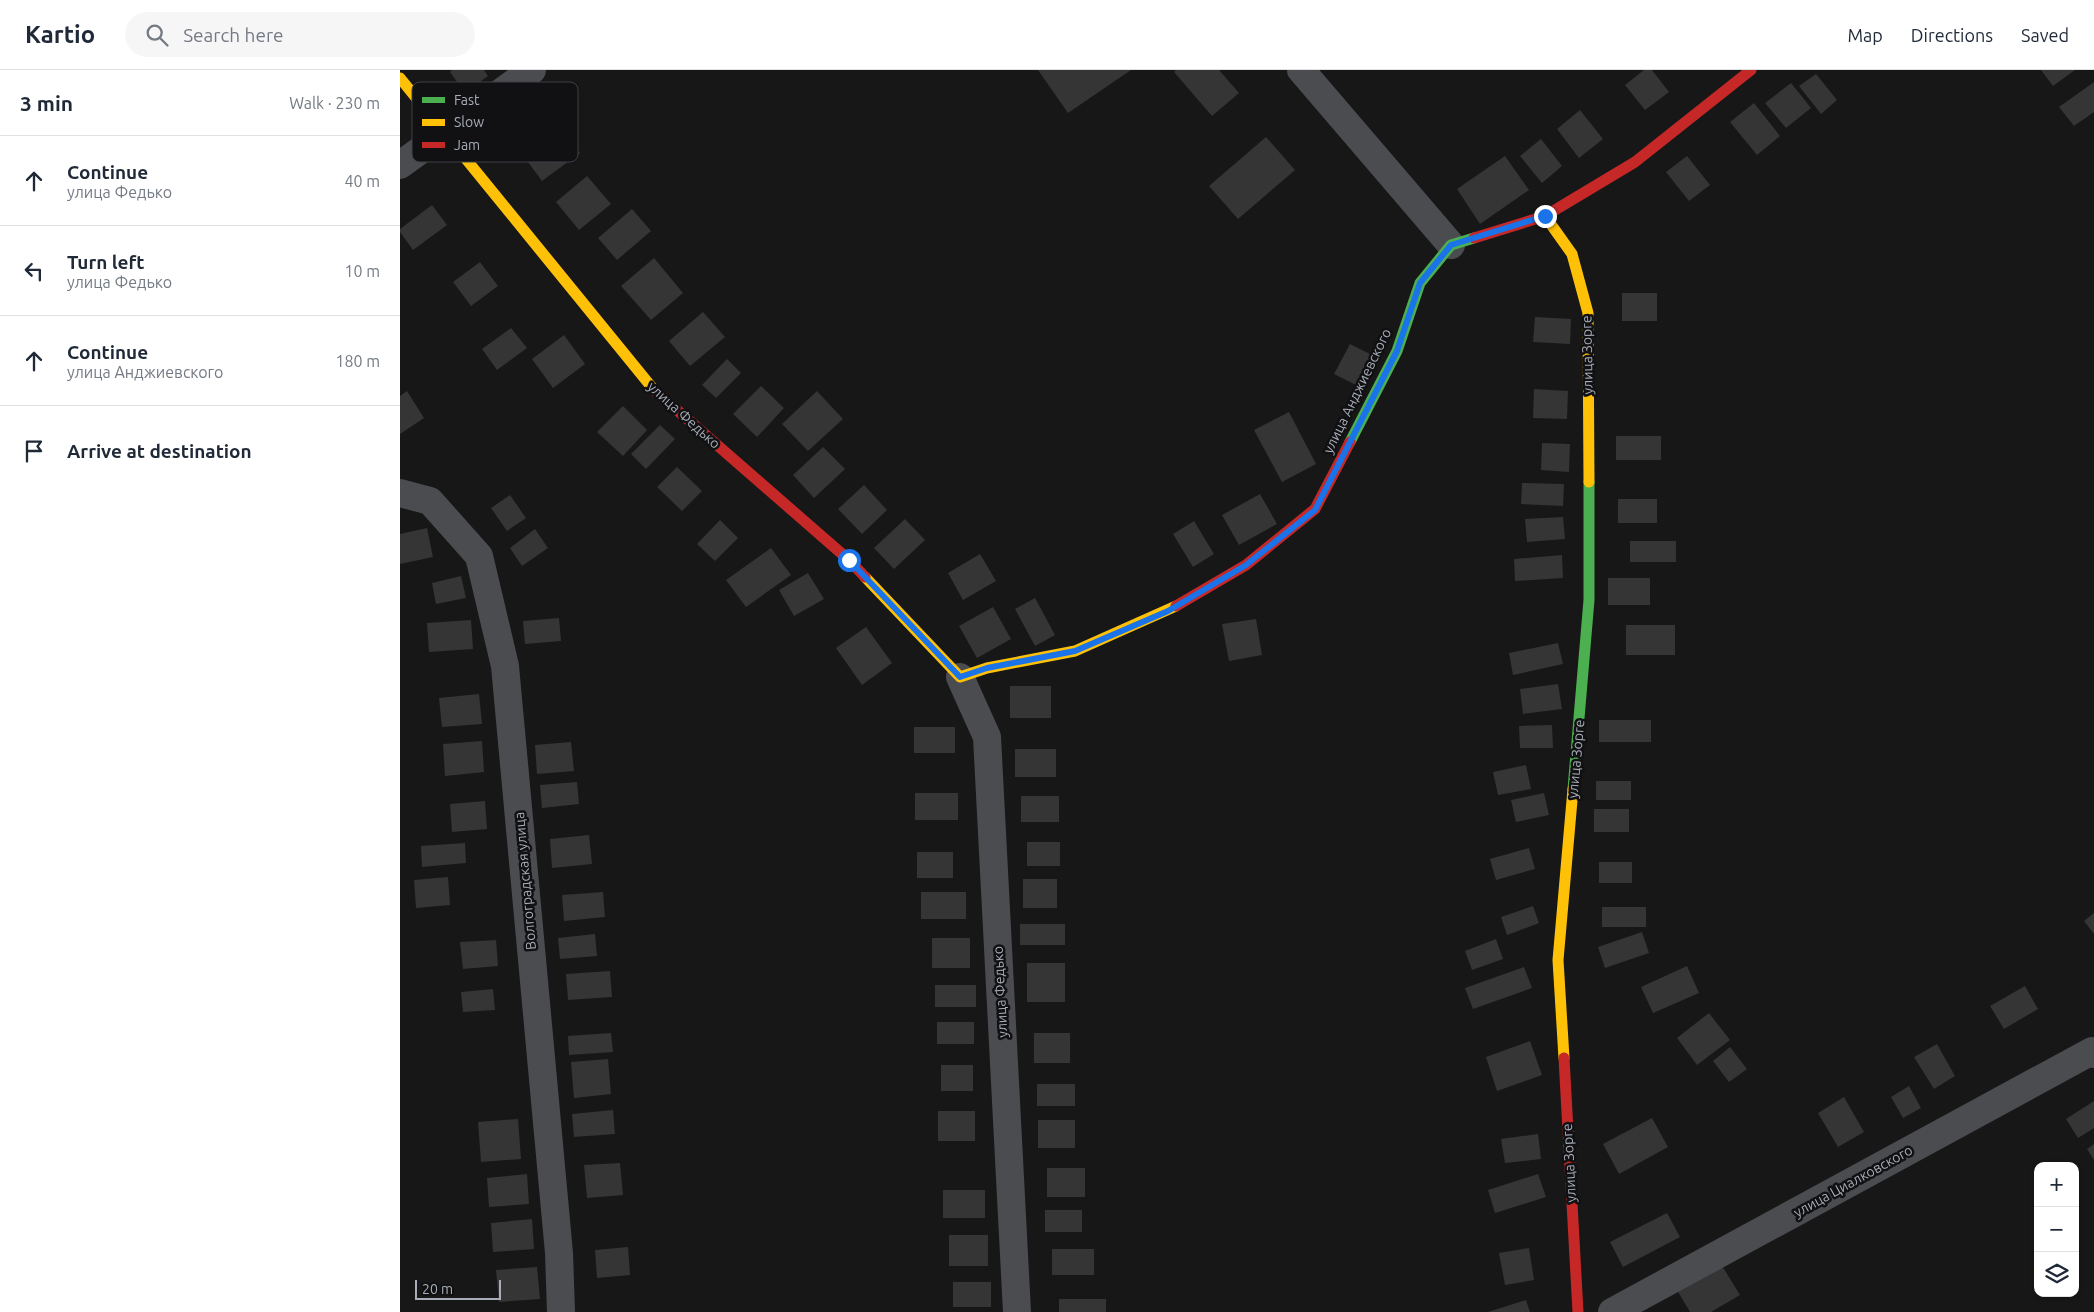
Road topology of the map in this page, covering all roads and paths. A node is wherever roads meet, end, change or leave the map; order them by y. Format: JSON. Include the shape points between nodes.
{"nodes":[{"id":1,"x":532,"y":70,"type":"edge"},
{"id":2,"x":1301,"y":70,"type":"edge"},
{"id":3,"x":1751,"y":70,"type":"edge"},
{"id":4,"x":400,"y":78,"type":"edge"},
{"id":5,"x":515,"y":82,"type":"edge"},
{"id":6,"x":412,"y":94,"type":"edge"},
{"id":7,"x":412,"y":156,"type":"edge"},
{"id":8,"x":466,"y":162,"type":"edge"},
{"id":9,"x":400,"y":165,"type":"edge"},
{"id":10,"x":1545,"y":216,"type":"junction"},
{"id":11,"x":1451,"y":245,"type":"junction"},
{"id":12,"x":400,"y":493,"type":"edge"},
{"id":13,"x":960,"y":677,"type":"junction"},
{"id":14,"x":2094,"y":1054,"type":"edge"},
{"id":15,"x":561,"y":1312,"type":"edge"},
{"id":16,"x":1017,"y":1312,"type":"edge"},
{"id":17,"x":1578,"y":1312,"type":"edge"},
{"id":18,"x":1612,"y":1312,"type":"edge"}],
"edges":[{"from":1,"to":5,"type":"street"},
{"from":2,"to":11,"type":"street"},
{"from":3,"to":10,"type":"street","via":[[1635,162]]},
{"from":4,"to":6,"type":"street","name":"улица Федько"},
{"from":7,"to":9,"type":"street"},
{"from":8,"to":13,"type":"street","name":"улица Федько","via":[[654,390],[849,560]]},
{"from":10,"to":11,"type":"street"},
{"from":10,"to":17,"type":"street","name":"улица Зорге","via":[[1572,254],[1588,313],[1589,600],[1558,960]]},
{"from":11,"to":13,"type":"street","name":"улица Анджиевского","via":[[1420,283],[1397,351],[1315,510],[1246,565],[1168,611],[1075,651],[987,668]]},
{"from":12,"to":15,"type":"street","name":"Волгоградская улица","via":[[430,501],[479,556],[505,666]]},
{"from":13,"to":16,"type":"street","name":"улица Федько","via":[[987,737]]},
{"from":14,"to":18,"type":"street","name":"улица Циалковского","via":[[2092,1051]]}]}
